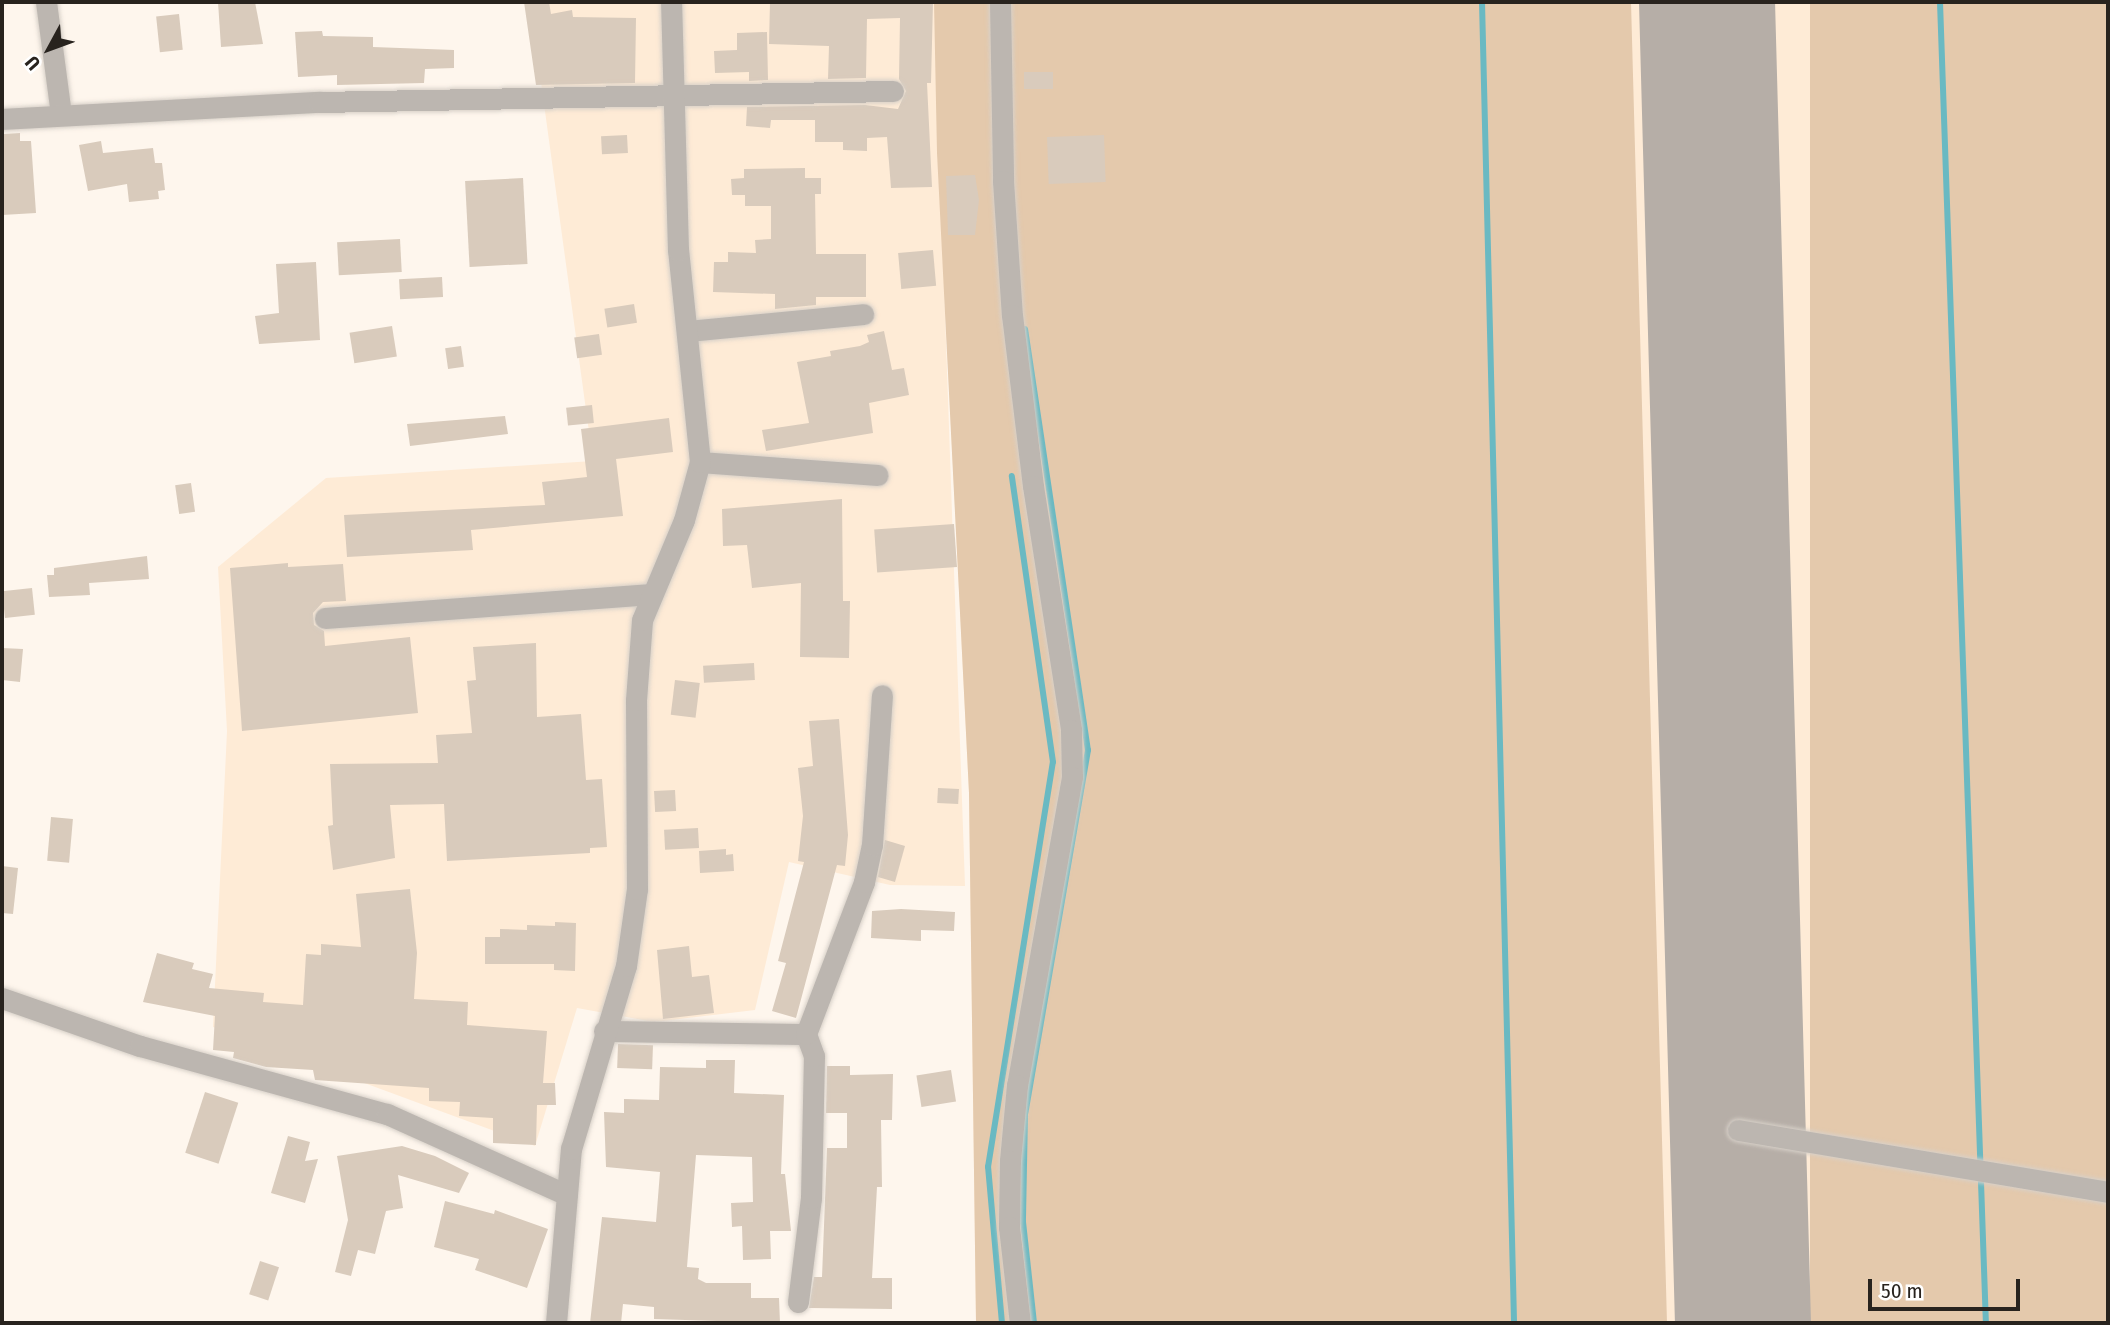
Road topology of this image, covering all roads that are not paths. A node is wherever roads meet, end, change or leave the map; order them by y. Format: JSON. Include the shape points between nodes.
{"nodes":[{"id":1,"x":46,"y":2,"type":"edge"},
{"id":2,"x":671,"y":2,"type":"edge"},
{"id":3,"x":1000,"y":2,"type":"edge"},
{"id":4,"x":893,"y":91,"type":"dead end"},
{"id":5,"x":674,"y":94,"type":"junction"},
{"id":6,"x":61,"y":115,"type":"junction"},
{"id":7,"x":2,"y":119,"type":"edge"},
{"id":8,"x":863,"y":314,"type":"dead end"},
{"id":9,"x":688,"y":331,"type":"junction"},
{"id":10,"x":700,"y":462,"type":"junction"},
{"id":11,"x":878,"y":475,"type":"dead end"},
{"id":12,"x":651,"y":594,"type":"junction"},
{"id":13,"x":325,"y":618,"type":"dead end"},
{"id":14,"x":882,"y":695,"type":"dead end"},
{"id":15,"x":2,"y":998,"type":"edge"},
{"id":16,"x":604,"y":1031,"type":"junction"},
{"id":17,"x":806,"y":1034,"type":"junction"},
{"id":18,"x":1738,"y":1130,"type":"dead end"},
{"id":19,"x":2108,"y":1192,"type":"edge"},
{"id":20,"x":566,"y":1195,"type":"junction"},
{"id":21,"x":798,"y":1302,"type":"dead end"},
{"id":22,"x":556,"y":1323,"type":"edge"},
{"id":23,"x":1020,"y":1323,"type":"edge"}],
"edges":[{"from":1,"to":6,"type":"street"},
{"from":2,"to":5,"type":"street"},
{"from":3,"to":23,"type":"street","via":[[1003,181],[1012,315],[1033,485],[1072,730],[1070,789],[1017,1085],[1010,1161],[1009,1227]]},
{"from":4,"to":5,"type":"street"},
{"from":5,"to":6,"type":"street","via":[[319,102]]},
{"from":5,"to":9,"type":"street","via":[[678,250]]},
{"from":6,"to":7,"type":"street"},
{"from":8,"to":9,"type":"street"},
{"from":9,"to":10,"type":"street"},
{"from":10,"to":11,"type":"street"},
{"from":10,"to":12,"type":"street","via":[[684,520]]},
{"from":12,"to":13,"type":"street"},
{"from":12,"to":16,"type":"street","via":[[642,620],[636,700],[637,889],[626,966]]},
{"from":14,"to":17,"type":"street","via":[[872,845],[863,882]]},
{"from":15,"to":20,"type":"street","via":[[140,1046],[387,1114]]},
{"from":16,"to":17,"type":"street"},
{"from":16,"to":20,"type":"street","via":[[571,1149]]},
{"from":17,"to":21,"type":"street","via":[[814,1056],[811,1198]]},
{"from":18,"to":19,"type":"street","via":[[1981,1167]]},
{"from":20,"to":22,"type":"street"}]}
